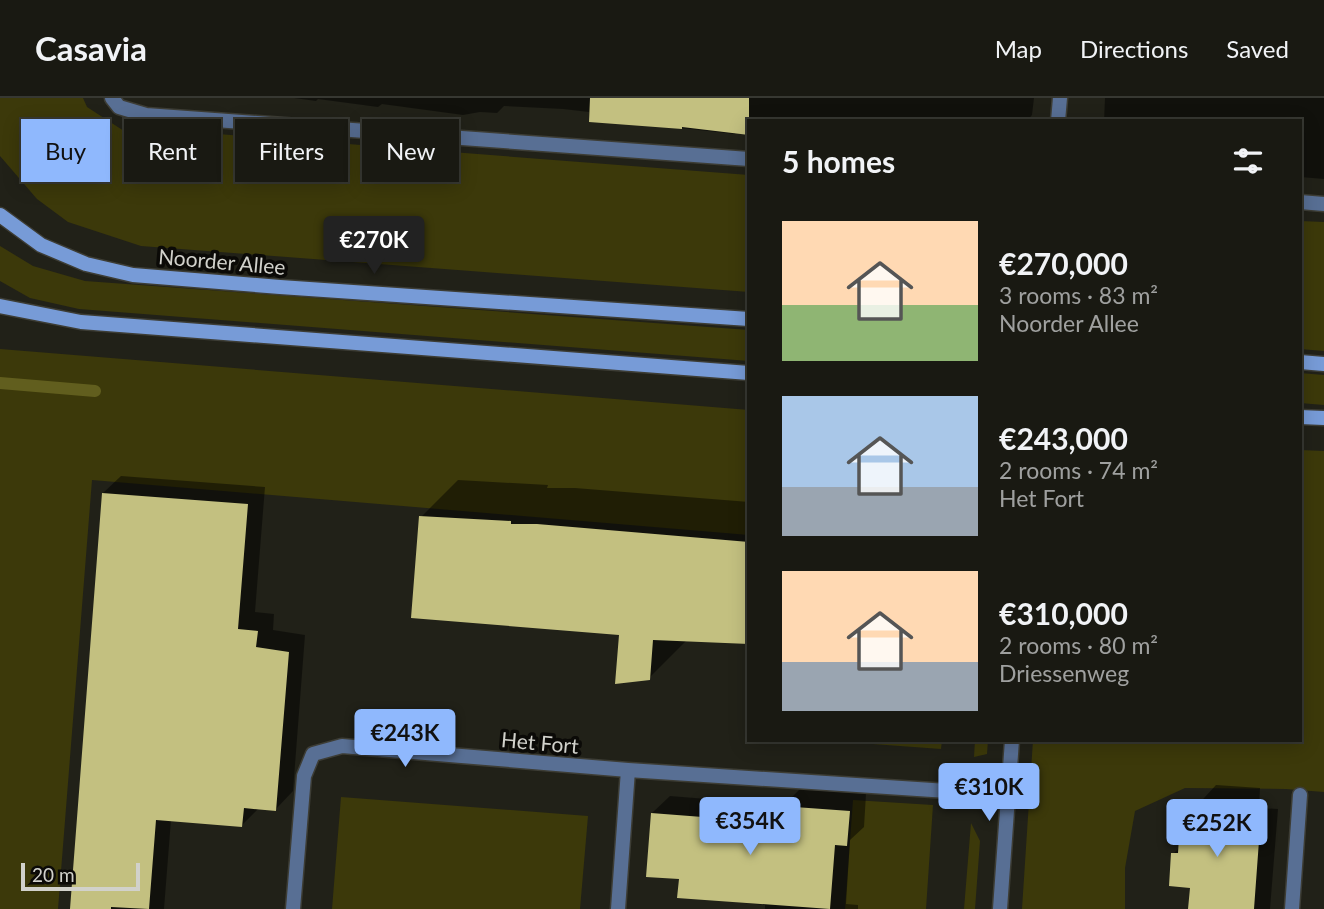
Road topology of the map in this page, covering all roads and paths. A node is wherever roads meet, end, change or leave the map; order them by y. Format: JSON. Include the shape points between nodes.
{"nodes":[{"id":1,"x":112,"y":98,"type":"edge"},
{"id":2,"x":1060,"y":98,"type":"edge"},
{"id":3,"x":1058,"y":119,"type":"edge"},
{"id":4,"x":747,"y":159,"type":"edge"},
{"id":5,"x":1302,"y":202,"type":"edge"},
{"id":6,"x":1324,"y":204,"type":"edge"},
{"id":7,"x":0,"y":215,"type":"edge"},
{"id":8,"x":0,"y":306,"type":"edge"},
{"id":9,"x":747,"y":319,"type":"edge"},
{"id":10,"x":1302,"y":362,"type":"edge"},
{"id":11,"x":1324,"y":364,"type":"edge"},
{"id":12,"x":747,"y":373,"type":"edge"},
{"id":13,"x":1302,"y":417,"type":"edge"},
{"id":14,"x":1324,"y":418,"type":"edge"},
{"id":15,"x":1012,"y":742,"type":"edge"},
{"id":16,"x":628,"y":770,"type":"junction"},
{"id":17,"x":1008,"y":795,"type":"junction"},
{"id":18,"x":1300,"y":795,"type":"dead end"},
{"id":19,"x":293,"y":909,"type":"edge"},
{"id":20,"x":618,"y":909,"type":"edge"},
{"id":21,"x":1000,"y":909,"type":"edge"},
{"id":22,"x":1292,"y":909,"type":"edge"}],
"edges":[{"from":1,"to":4,"type":"street","via":[[119,107],[146,115]]},
{"from":2,"to":3,"type":"street"},
{"from":5,"to":6,"type":"street"},
{"from":7,"to":9,"type":"street","name":"Noorder Allee","via":[[41,245],[86,264],[133,275]]},
{"from":8,"to":12,"type":"street","via":[[81,322]]},
{"from":10,"to":11,"type":"street"},
{"from":13,"to":14,"type":"street"},
{"from":15,"to":17,"type":"street"},
{"from":16,"to":17,"type":"street","name":"Het Fort"},
{"from":16,"to":19,"type":"street","name":"Het Fort","via":[[342,746],[313,754],[304,776]]},
{"from":16,"to":20,"type":"street"},
{"from":17,"to":21,"type":"street"},
{"from":18,"to":22,"type":"street"}]}
